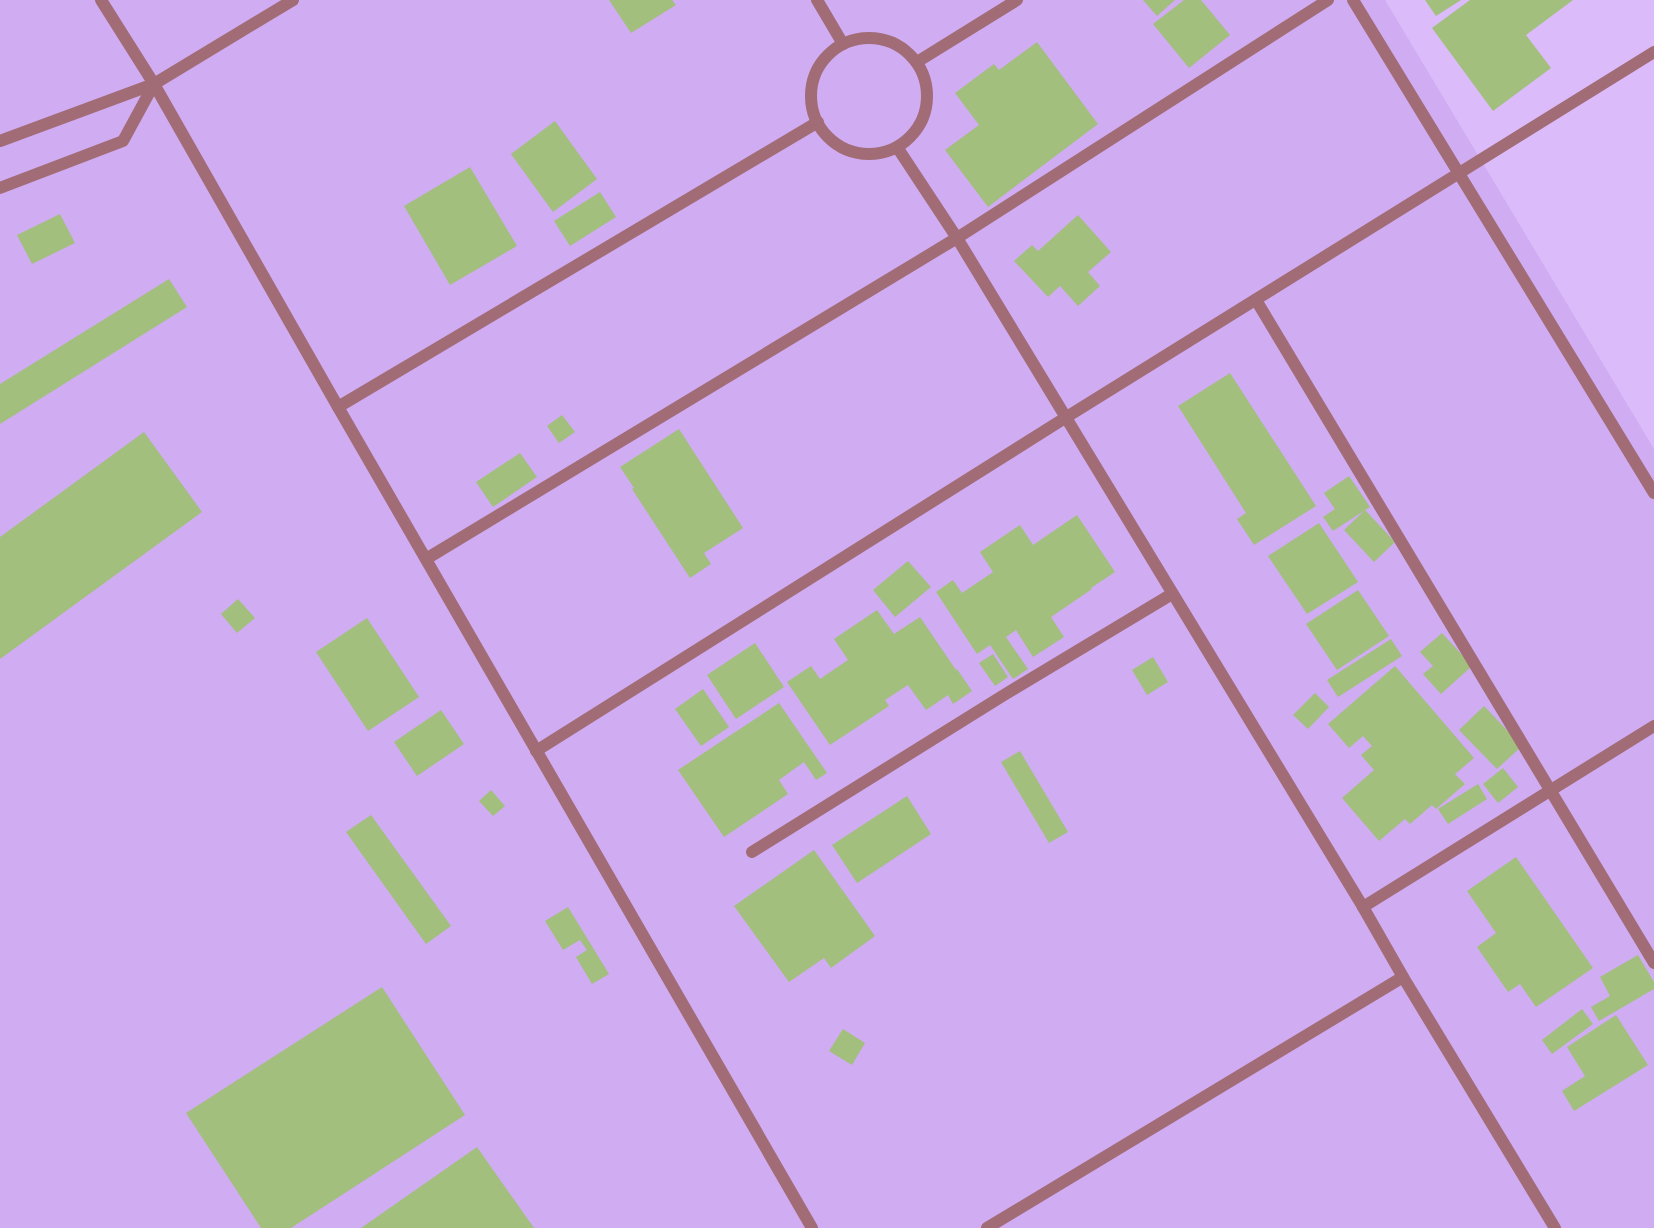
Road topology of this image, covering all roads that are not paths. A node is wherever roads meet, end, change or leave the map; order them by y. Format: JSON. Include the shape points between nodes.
{"nodes":[{"id":1,"x":101,"y":0,"type":"edge"},
{"id":2,"x":293,"y":0,"type":"edge"},
{"id":3,"x":817,"y":0,"type":"edge"},
{"id":4,"x":1017,"y":0,"type":"edge"},
{"id":5,"x":1328,"y":0,"type":"edge"},
{"id":6,"x":1353,"y":0,"type":"edge"},
{"id":7,"x":842,"y":44,"type":"junction"},
{"id":8,"x":1654,"y":52,"type":"edge"},
{"id":9,"x":916,"y":62,"type":"junction"},
{"id":10,"x":154,"y":84,"type":"junction"},
{"id":11,"x":818,"y":122,"type":"junction"},
{"id":12,"x":0,"y":141,"type":"edge"},
{"id":13,"x":897,"y":147,"type":"junction"},
{"id":14,"x":1459,"y":173,"type":"junction"},
{"id":15,"x":0,"y":188,"type":"edge"},
{"id":16,"x":956,"y":238,"type":"junction"},
{"id":17,"x":1256,"y":300,"type":"junction"},
{"id":18,"x":338,"y":407,"type":"junction"},
{"id":19,"x":1065,"y":418,"type":"junction"},
{"id":20,"x":1654,"y":493,"type":"edge"},
{"id":21,"x":426,"y":559,"type":"junction"},
{"id":22,"x":1172,"y":594,"type":"junction"},
{"id":23,"x":1654,"y":726,"type":"edge"},
{"id":24,"x":536,"y":751,"type":"junction"},
{"id":25,"x":1550,"y":790,"type":"junction"},
{"id":26,"x":752,"y":852,"type":"dead end"},
{"id":27,"x":1363,"y":907,"type":"junction"},
{"id":28,"x":1654,"y":963,"type":"edge"},
{"id":29,"x":1403,"y":977,"type":"junction"},
{"id":30,"x":812,"y":1228,"type":"edge"},
{"id":31,"x":987,"y":1228,"type":"edge"},
{"id":32,"x":1554,"y":1228,"type":"edge"}],
"edges":[{"from":1,"to":10,"type":"street"},
{"from":2,"to":10,"type":"street"},
{"from":3,"to":7,"type":"street"},
{"from":4,"to":9,"type":"street"},
{"from":5,"to":16,"type":"street"},
{"from":6,"to":14,"type":"street"},
{"from":7,"to":9,"type":"street","via":[[858,38],[875,38],[905,50]]},
{"from":7,"to":11,"type":"street","via":[[828,54],[813,82],[811,98]]},
{"from":8,"to":14,"type":"street"},
{"from":9,"to":13,"type":"street","via":[[928,93],[926,109],[920,125]]},
{"from":10,"to":12,"type":"street"},
{"from":10,"to":15,"type":"street","via":[[123,141]]},
{"from":10,"to":18,"type":"street"},
{"from":11,"to":13,"type":"street","via":[[834,142],[848,150],[864,154],[881,153]]},
{"from":11,"to":18,"type":"street"},
{"from":13,"to":16,"type":"street"},
{"from":14,"to":17,"type":"street"},
{"from":14,"to":20,"type":"street"},
{"from":16,"to":19,"type":"street"},
{"from":16,"to":21,"type":"street"},
{"from":17,"to":19,"type":"street"},
{"from":17,"to":25,"type":"street"},
{"from":18,"to":21,"type":"street"},
{"from":19,"to":22,"type":"street"},
{"from":19,"to":24,"type":"street"},
{"from":21,"to":24,"type":"street"},
{"from":22,"to":26,"type":"street"},
{"from":22,"to":27,"type":"street"},
{"from":23,"to":25,"type":"street"},
{"from":24,"to":30,"type":"street"},
{"from":25,"to":27,"type":"street"},
{"from":25,"to":28,"type":"street"},
{"from":27,"to":29,"type":"street"},
{"from":29,"to":31,"type":"street"},
{"from":29,"to":32,"type":"street"}]}
